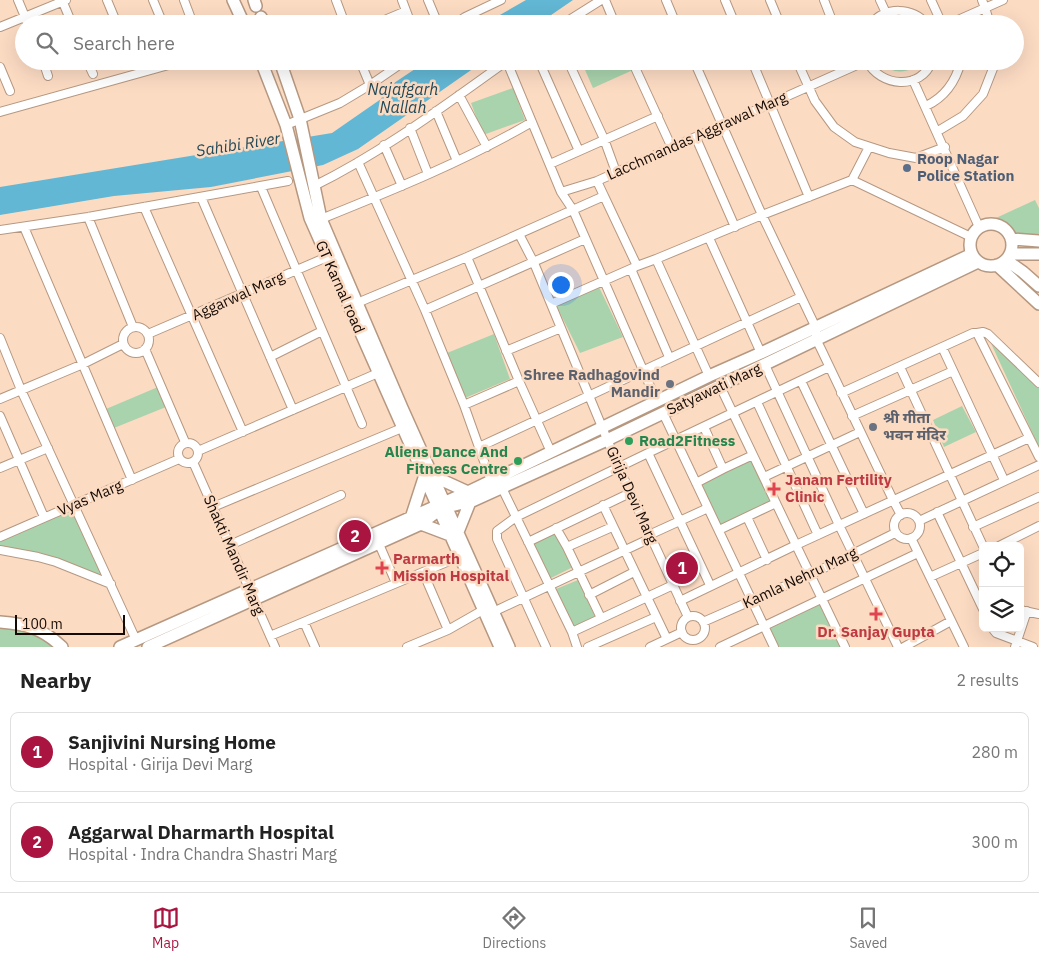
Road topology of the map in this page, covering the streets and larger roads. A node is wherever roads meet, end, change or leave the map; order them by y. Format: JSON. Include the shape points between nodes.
{"nodes":[{"id":1,"x":18,"y":0,"type":"edge"},
{"id":2,"x":64,"y":0,"type":"edge"},
{"id":3,"x":108,"y":0,"type":"edge"},
{"id":4,"x":153,"y":0,"type":"edge"},
{"id":5,"x":184,"y":0,"type":"edge"},
{"id":6,"x":233,"y":0,"type":"edge"},
{"id":7,"x":336,"y":0,"type":"edge"},
{"id":8,"x":402,"y":0,"type":"edge"},
{"id":9,"x":428,"y":0,"type":"edge"},
{"id":10,"x":603,"y":0,"type":"edge"},
{"id":11,"x":666,"y":0,"type":"edge"},
{"id":12,"x":725,"y":0,"type":"edge"},
{"id":13,"x":770,"y":0,"type":"edge"},
{"id":14,"x":824,"y":0,"type":"edge"},
{"id":15,"x":880,"y":0,"type":"edge"},
{"id":16,"x":931,"y":0,"type":"edge"},
{"id":17,"x":982,"y":0,"type":"edge"},
{"id":18,"x":1003,"y":0,"type":"edge"},
{"id":19,"x":496,"y":1,"type":"edge"},
{"id":20,"x":985,"y":8,"type":"junction"},
{"id":21,"x":406,"y":11,"type":"junction"},
{"id":22,"x":886,"y":13,"type":"junction"},
{"id":23,"x":25,"y":15,"type":"edge"},
{"id":24,"x":36,"y":15,"type":"edge"},
{"id":25,"x":69,"y":15,"type":"edge"},
{"id":26,"x":114,"y":15,"type":"edge"},
{"id":27,"x":159,"y":15,"type":"edge"},
{"id":28,"x":190,"y":15,"type":"edge"},
{"id":29,"x":240,"y":15,"type":"edge"},
{"id":30,"x":342,"y":15,"type":"edge"},
{"id":31,"x":396,"y":15,"type":"edge"},
{"id":32,"x":408,"y":15,"type":"edge"},
{"id":33,"x":434,"y":15,"type":"edge"},
{"id":34,"x":469,"y":15,"type":"edge"},
{"id":35,"x":578,"y":15,"type":"edge"},
{"id":36,"x":610,"y":15,"type":"edge"},
{"id":37,"x":672,"y":15,"type":"edge"},
{"id":38,"x":731,"y":15,"type":"edge"},
{"id":39,"x":776,"y":15,"type":"edge"},
{"id":40,"x":831,"y":15,"type":"edge"},
{"id":41,"x":883,"y":15,"type":"edge"},
{"id":42,"x":916,"y":15,"type":"edge"},
{"id":43,"x":938,"y":15,"type":"edge"},
{"id":44,"x":972,"y":15,"type":"edge"},
{"id":45,"x":987,"y":15,"type":"edge"},
{"id":46,"x":15,"y":23,"type":"edge"},
{"id":47,"x":0,"y":26,"type":"edge"},
{"id":48,"x":0,"y":67,"type":"edge"},
{"id":49,"x":46,"y":70,"type":"edge"},
{"id":50,"x":91,"y":70,"type":"edge"},
{"id":51,"x":151,"y":70,"type":"edge"},
{"id":52,"x":264,"y":70,"type":"edge"},
{"id":53,"x":283,"y":70,"type":"edge"},
{"id":54,"x":364,"y":70,"type":"edge"},
{"id":55,"x":392,"y":70,"type":"edge"},
{"id":56,"x":495,"y":70,"type":"edge"},
{"id":57,"x":511,"y":70,"type":"edge"},
{"id":58,"x":543,"y":70,"type":"edge"},
{"id":59,"x":575,"y":70,"type":"edge"},
{"id":60,"x":636,"y":70,"type":"edge"},
{"id":61,"x":698,"y":70,"type":"edge"},
{"id":62,"x":756,"y":70,"type":"edge"},
{"id":63,"x":801,"y":70,"type":"edge"},
{"id":64,"x":845,"y":70,"type":"edge"},
{"id":65,"x":872,"y":70,"type":"edge"},
{"id":66,"x":925,"y":70,"type":"edge"},
{"id":67,"x":959,"y":70,"type":"edge"},
{"id":68,"x":992,"y":70,"type":"edge"},
{"id":69,"x":93,"y":74,"type":"dead end"},
{"id":70,"x":48,"y":76,"type":"dead end"},
{"id":71,"x":914,"y":80,"type":"junction"},
{"id":72,"x":370,"y":85,"type":"junction"},
{"id":73,"x":808,"y":86,"type":"junction"},
{"id":74,"x":10,"y":91,"type":"dead end"},
{"id":75,"x":460,"y":95,"type":"junction"},
{"id":76,"x":770,"y":104,"type":"junction"},
{"id":77,"x":926,"y":106,"type":"junction"},
{"id":78,"x":436,"y":111,"type":"junction"},
{"id":79,"x":0,"y":112,"type":"edge"},
{"id":80,"x":658,"y":116,"type":"junction"},
{"id":81,"x":300,"y":119,"type":"junction"},
{"id":82,"x":532,"y":122,"type":"junction"},
{"id":83,"x":723,"y":125,"type":"junction"},
{"id":84,"x":410,"y":128,"type":"junction"},
{"id":85,"x":287,"y":131,"type":"junction"},
{"id":86,"x":938,"y":131,"type":"junction"},
{"id":87,"x":696,"y":138,"type":"junction"},
{"id":88,"x":604,"y":139,"type":"junction"},
{"id":89,"x":384,"y":145,"type":"junction"},
{"id":90,"x":869,"y":147,"type":"junction"},
{"id":91,"x":944,"y":147,"type":"junction"},
{"id":92,"x":487,"y":148,"type":"junction"},
{"id":93,"x":672,"y":148,"type":"junction"},
{"id":94,"x":579,"y":151,"type":"junction"},
{"id":95,"x":457,"y":161,"type":"junction"},
{"id":96,"x":358,"y":162,"type":"junction"},
{"id":97,"x":550,"y":164,"type":"junction"},
{"id":98,"x":616,"y":172,"type":"junction"},
{"id":99,"x":428,"y":174,"type":"junction"},
{"id":100,"x":294,"y":180,"type":"junction"},
{"id":101,"x":852,"y":180,"type":"junction"},
{"id":102,"x":313,"y":181,"type":"junction"},
{"id":103,"x":597,"y":181,"type":"junction"},
{"id":104,"x":402,"y":186,"type":"junction"},
{"id":105,"x":261,"y":187,"type":"junction"},
{"id":106,"x":561,"y":192,"type":"junction"},
{"id":107,"x":604,"y":196,"type":"junction"},
{"id":108,"x":201,"y":197,"type":"junction"},
{"id":109,"x":809,"y":197,"type":"junction"},
{"id":110,"x":374,"y":198,"type":"junction"},
{"id":111,"x":144,"y":207,"type":"junction"},
{"id":112,"x":573,"y":210,"type":"junction"},
{"id":113,"x":762,"y":215,"type":"junction"},
{"id":114,"x":88,"y":217,"type":"junction"},
{"id":115,"x":321,"y":219,"type":"junction"},
{"id":116,"x":24,"y":227,"type":"junction"},
{"id":117,"x":735,"y":227,"type":"junction"},
{"id":118,"x":979,"y":227,"type":"junction"},
{"id":119,"x":0,"y":230,"type":"edge"},
{"id":120,"x":519,"y":234,"type":"junction"},
{"id":121,"x":971,"y":237,"type":"junction"},
{"id":122,"x":586,"y":238,"type":"junction"},
{"id":123,"x":709,"y":238,"type":"junction"},
{"id":124,"x":1012,"y":239,"type":"junction"},
{"id":125,"x":1039,"y":241,"type":"edge"},
{"id":126,"x":1039,"y":254,"type":"edge"},
{"id":127,"x":327,"y":257,"type":"junction"},
{"id":128,"x":467,"y":257,"type":"junction"},
{"id":129,"x":656,"y":258,"type":"junction"},
{"id":130,"x":975,"y":258,"type":"junction"},
{"id":131,"x":1004,"y":260,"type":"junction"},
{"id":132,"x":534,"y":263,"type":"junction"},
{"id":133,"x":634,"y":268,"type":"junction"},
{"id":134,"x":298,"y":270,"type":"junction"},
{"id":135,"x":411,"y":279,"type":"junction"},
{"id":136,"x":605,"y":282,"type":"junction"},
{"id":137,"x":480,"y":286,"type":"junction"},
{"id":138,"x":1039,"y":286,"type":"edge"},
{"id":139,"x":242,"y":294,"type":"junction"},
{"id":140,"x":802,"y":297,"type":"junction"},
{"id":141,"x":357,"y":303,"type":"junction"},
{"id":142,"x":551,"y":304,"type":"junction"},
{"id":143,"x":1039,"y":304,"type":"edge"},
{"id":144,"x":425,"y":310,"type":"junction"},
{"id":145,"x":192,"y":316,"type":"junction"},
{"id":146,"x":747,"y":322,"type":"junction"},
{"id":147,"x":133,"y":327,"type":"junction"},
{"id":148,"x":561,"y":328,"type":"junction"},
{"id":149,"x":322,"y":331,"type":"junction"},
{"id":150,"x":816,"y":333,"type":"junction"},
{"id":151,"x":148,"y":334,"type":"junction"},
{"id":152,"x":977,"y":334,"type":"junction"},
{"id":153,"x":0,"y":338,"type":"edge"},
{"id":154,"x":123,"y":344,"type":"junction"},
{"id":155,"x":696,"y":346,"type":"junction"},
{"id":156,"x":942,"y":347,"type":"junction"},
{"id":157,"x":145,"y":350,"type":"junction"},
{"id":158,"x":506,"y":351,"type":"junction"},
{"id":159,"x":270,"y":357,"type":"junction"},
{"id":160,"x":669,"y":357,"type":"junction"},
{"id":161,"x":763,"y":359,"type":"junction"},
{"id":162,"x":83,"y":364,"type":"junction"},
{"id":163,"x":829,"y":367,"type":"junction"},
{"id":164,"x":900,"y":367,"type":"junction"},
{"id":165,"x":643,"y":370,"type":"junction"},
{"id":166,"x":953,"y":371,"type":"junction"},
{"id":167,"x":378,"y":373,"type":"junction"},
{"id":168,"x":709,"y":376,"type":"junction"},
{"id":169,"x":801,"y":381,"type":"junction"},
{"id":170,"x":519,"y":382,"type":"junction"},
{"id":171,"x":1039,"y":383,"type":"edge"},
{"id":172,"x":720,"y":386,"type":"junction"},
{"id":173,"x":346,"y":387,"type":"junction"},
{"id":174,"x":21,"y":390,"type":"junction"},
{"id":175,"x":910,"y":391,"type":"junction"},
{"id":176,"x":777,"y":392,"type":"junction"},
{"id":177,"x":841,"y":392,"type":"junction"},
{"id":178,"x":589,"y":396,"type":"junction"},
{"id":179,"x":0,"y":399,"type":"edge"},
{"id":180,"x":657,"y":402,"type":"junction"},
{"id":181,"x":757,"y":402,"type":"junction"},
{"id":182,"x":464,"y":405,"type":"junction"},
{"id":183,"x":293,"y":410,"type":"junction"},
{"id":184,"x":663,"y":413,"type":"junction"},
{"id":185,"x":733,"y":414,"type":"junction"},
{"id":186,"x":0,"y":416,"type":"edge"},
{"id":187,"x":852,"y":416,"type":"junction"},
{"id":188,"x":537,"y":420,"type":"junction"},
{"id":189,"x":362,"y":424,"type":"dead end"},
{"id":190,"x":402,"y":428,"type":"junction"},
{"id":191,"x":602,"y":428,"type":"junction"},
{"id":192,"x":704,"y":428,"type":"junction"},
{"id":193,"x":243,"y":432,"type":"junction"},
{"id":194,"x":860,"y":432,"type":"junction"},
{"id":195,"x":1029,"y":438,"type":"junction"},
{"id":196,"x":607,"y":440,"type":"junction"},
{"id":197,"x":677,"y":441,"type":"junction"},
{"id":198,"x":185,"y":442,"type":"junction"},
{"id":199,"x":832,"y":446,"type":"junction"},
{"id":200,"x":479,"y":447,"type":"junction"},
{"id":201,"x":48,"y":448,"type":"junction"},
{"id":202,"x":198,"y":451,"type":"junction"},
{"id":203,"x":551,"y":452,"type":"junction"},
{"id":204,"x":648,"y":453,"type":"junction"},
{"id":205,"x":753,"y":455,"type":"junction"},
{"id":206,"x":993,"y":455,"type":"junction"},
{"id":207,"x":808,"y":457,"type":"junction"},
{"id":208,"x":1039,"y":457,"type":"edge"},
{"id":209,"x":179,"y":458,"type":"junction"},
{"id":210,"x":19,"y":460,"type":"junction"},
{"id":211,"x":193,"y":462,"type":"junction"},
{"id":212,"x":1039,"y":465,"type":"edge"},
{"id":213,"x":786,"y":467,"type":"junction"},
{"id":214,"x":0,"y":468,"type":"edge"},
{"id":215,"x":619,"y":468,"type":"junction"},
{"id":216,"x":723,"y":469,"type":"junction"},
{"id":217,"x":949,"y":474,"type":"junction"},
{"id":218,"x":428,"y":477,"type":"junction"},
{"id":219,"x":764,"y":477,"type":"junction"},
{"id":220,"x":132,"y":480,"type":"junction"},
{"id":221,"x":1004,"y":480,"type":"junction"},
{"id":222,"x":491,"y":481,"type":"junction"},
{"id":223,"x":696,"y":483,"type":"junction"},
{"id":224,"x":502,"y":488,"type":"junction"},
{"id":225,"x":630,"y":493,"type":"junction"},
{"id":226,"x":341,"y":495,"type":"dead end"},
{"id":227,"x":469,"y":497,"type":"junction"},
{"id":228,"x":1039,"y":497,"type":"edge"},
{"id":229,"x":892,"y":500,"type":"junction"},
{"id":230,"x":961,"y":501,"type":"junction"},
{"id":231,"x":776,"y":503,"type":"junction"},
{"id":232,"x":73,"y":505,"type":"junction"},
{"id":233,"x":603,"y":505,"type":"junction"},
{"id":234,"x":442,"y":506,"type":"junction"},
{"id":235,"x":213,"y":507,"type":"junction"},
{"id":236,"x":708,"y":508,"type":"junction"},
{"id":237,"x":937,"y":512,"type":"junction"},
{"id":238,"x":864,"y":514,"type":"junction"},
{"id":239,"x":901,"y":515,"type":"junction"},
{"id":240,"x":44,"y":517,"type":"junction"},
{"id":241,"x":516,"y":517,"type":"junction"},
{"id":242,"x":746,"y":517,"type":"junction"},
{"id":243,"x":411,"y":518,"type":"junction"},
{"id":244,"x":679,"y":521,"type":"junction"},
{"id":245,"x":918,"y":521,"type":"junction"},
{"id":246,"x":421,"y":524,"type":"junction"},
{"id":247,"x":839,"y":525,"type":"junction"},
{"id":248,"x":1039,"y":526,"type":"edge"},
{"id":249,"x":612,"y":527,"type":"junction"},
{"id":250,"x":973,"y":527,"type":"junction"},
{"id":251,"x":556,"y":528,"type":"junction"},
{"id":252,"x":719,"y":530,"type":"junction"},
{"id":253,"x":895,"y":533,"type":"junction"},
{"id":254,"x":454,"y":534,"type":"junction"},
{"id":255,"x":818,"y":535,"type":"junction"},
{"id":256,"x":650,"y":536,"type":"junction"},
{"id":257,"x":0,"y":537,"type":"edge"},
{"id":258,"x":911,"y":538,"type":"junction"},
{"id":259,"x":528,"y":542,"type":"junction"},
{"id":260,"x":981,"y":542,"type":"edge"},
{"id":261,"x":1007,"y":542,"type":"edge"},
{"id":262,"x":379,"y":544,"type":"junction"},
{"id":263,"x":230,"y":545,"type":"junction"},
{"id":264,"x":796,"y":545,"type":"junction"},
{"id":265,"x":567,"y":547,"type":"junction"},
{"id":266,"x":0,"y":550,"type":"edge"},
{"id":267,"x":624,"y":550,"type":"junction"},
{"id":268,"x":853,"y":553,"type":"junction"},
{"id":269,"x":918,"y":553,"type":"junction"},
{"id":270,"x":979,"y":555,"type":"edge"},
{"id":271,"x":767,"y":560,"type":"junction"},
{"id":272,"x":447,"y":562,"type":"dead end"},
{"id":273,"x":961,"y":562,"type":"junction"},
{"id":274,"x":423,"y":572,"type":"junction"},
{"id":275,"x":579,"y":572,"type":"junction"},
{"id":276,"x":634,"y":572,"type":"junction"},
{"id":277,"x":739,"y":572,"type":"junction"},
{"id":278,"x":810,"y":575,"type":"junction"},
{"id":279,"x":930,"y":577,"type":"junction"},
{"id":280,"x":865,"y":578,"type":"junction"},
{"id":281,"x":396,"y":583,"type":"junction"},
{"id":282,"x":111,"y":584,"type":"junction"},
{"id":283,"x":672,"y":585,"type":"junction"},
{"id":284,"x":710,"y":585,"type":"junction"},
{"id":285,"x":549,"y":586,"type":"junction"},
{"id":286,"x":252,"y":595,"type":"junction"},
{"id":287,"x":589,"y":595,"type":"junction"},
{"id":288,"x":647,"y":597,"type":"junction"},
{"id":289,"x":523,"y":598,"type":"junction"},
{"id":290,"x":822,"y":599,"type":"junction"},
{"id":291,"x":979,"y":600,"type":"edge"},
{"id":292,"x":680,"y":601,"type":"junction"},
{"id":293,"x":752,"y":601,"type":"junction"},
{"id":294,"x":488,"y":611,"type":"junction"},
{"id":295,"x":1024,"y":611,"type":"edge"},
{"id":296,"x":1039,"y":614,"type":"edge"},
{"id":297,"x":656,"y":617,"type":"junction"},
{"id":298,"x":688,"y":617,"type":"junction"},
{"id":299,"x":601,"y":618,"type":"junction"},
{"id":300,"x":951,"y":621,"type":"junction"},
{"id":301,"x":0,"y":622,"type":"edge"},
{"id":302,"x":304,"y":622,"type":"junction"},
{"id":303,"x":703,"y":622,"type":"junction"},
{"id":304,"x":764,"y":626,"type":"junction"},
{"id":305,"x":448,"y":630,"type":"junction"},
{"id":306,"x":572,"y":632,"type":"junction"},
{"id":307,"x":682,"y":632,"type":"junction"},
{"id":308,"x":995,"y":632,"type":"edge"},
{"id":309,"x":270,"y":636,"type":"junction"},
{"id":310,"x":698,"y":638,"type":"junction"},
{"id":311,"x":667,"y":639,"type":"junction"},
{"id":312,"x":136,"y":640,"type":"junction"},
{"id":313,"x":1016,"y":644,"type":"edge"},
{"id":314,"x":62,"y":647,"type":"edge"},
{"id":315,"x":120,"y":647,"type":"edge"},
{"id":316,"x":148,"y":647,"type":"edge"},
{"id":317,"x":275,"y":647,"type":"edge"},
{"id":318,"x":315,"y":647,"type":"edge"},
{"id":319,"x":407,"y":647,"type":"edge"},
{"id":320,"x":500,"y":647,"type":"edge"},
{"id":321,"x":509,"y":647,"type":"edge"},
{"id":322,"x":546,"y":647,"type":"edge"},
{"id":323,"x":577,"y":647,"type":"edge"},
{"id":324,"x":588,"y":647,"type":"edge"},
{"id":325,"x":650,"y":647,"type":"edge"},
{"id":326,"x":702,"y":647,"type":"edge"},
{"id":327,"x":720,"y":647,"type":"edge"},
{"id":328,"x":774,"y":647,"type":"edge"},
{"id":329,"x":845,"y":647,"type":"edge"},
{"id":330,"x":898,"y":647,"type":"edge"},
{"id":331,"x":904,"y":647,"type":"edge"},
{"id":332,"x":964,"y":647,"type":"edge"},
{"id":333,"x":1033,"y":647,"type":"edge"}],
"edges":[{"from":1,"to":23,"type":"street"},
{"from":2,"to":24,"type":"street"},
{"from":2,"to":25,"type":"street"},
{"from":3,"to":26,"type":"street"},
{"from":4,"to":27,"type":"street"},
{"from":5,"to":28,"type":"street"},
{"from":6,"to":29,"type":"street"},
{"from":7,"to":30,"type":"street"},
{"from":8,"to":21,"type":"street"},
{"from":9,"to":33,"type":"street"},
{"from":10,"to":35,"type":"street"},
{"from":10,"to":36,"type":"street"},
{"from":11,"to":37,"type":"street"},
{"from":12,"to":38,"type":"street"},
{"from":13,"to":39,"type":"street"},
{"from":14,"to":40,"type":"street"},
{"from":15,"to":22,"type":"street"},
{"from":16,"to":43,"type":"street"},
{"from":17,"to":20,"type":"street"},
{"from":18,"to":20,"type":"street"},
{"from":19,"to":34,"type":"street"},
{"from":20,"to":44,"type":"street"},
{"from":20,"to":45,"type":"street"},
{"from":21,"to":31,"type":"street"},
{"from":21,"to":32,"type":"street"},
{"from":22,"to":41,"type":"street"},
{"from":22,"to":42,"type":"street","via":[[898,10]]},
{"from":46,"to":47,"type":"street"},
{"from":48,"to":74,"type":"street"},
{"from":49,"to":70,"type":"street"},
{"from":50,"to":69,"type":"street"},
{"from":51,"to":79,"type":"street"},
{"from":52,"to":85,"type":"street","name":"GT Karnal road"},
{"from":53,"to":81,"type":"street","name":"GT Karnal road"},
{"from":54,"to":72,"type":"street"},
{"from":55,"to":72,"type":"street"},
{"from":56,"to":75,"type":"street"},
{"from":57,"to":82,"type":"street"},
{"from":58,"to":94,"type":"street"},
{"from":59,"to":88,"type":"street"},
{"from":60,"to":80,"type":"street"},
{"from":61,"to":83,"type":"street"},
{"from":62,"to":76,"type":"street"},
{"from":63,"to":73,"type":"street"},
{"from":64,"to":73,"type":"street","name":"Lacchmandas Aggrawal Marg"},
{"from":65,"to":71,"type":"street","via":[[888,81]]},
{"from":66,"to":71,"type":"street"},
{"from":67,"to":77,"type":"street","via":[[948,88]]},
{"from":68,"to":86,"type":"street","via":[[983,94],[963,116]]},
{"from":71,"to":77,"type":"street"},
{"from":72,"to":81,"type":"street","via":[[340,103]]},
{"from":73,"to":76,"type":"street","name":"Lacchmandas Aggrawal Marg"},
{"from":73,"to":90,"type":"street","via":[[834,127],[855,142]]},
{"from":75,"to":78,"type":"street"},
{"from":75,"to":92,"type":"street"},
{"from":76,"to":83,"type":"street","name":"Lacchmandas Aggrawal Marg"},
{"from":76,"to":109,"type":"street"},
{"from":77,"to":86,"type":"street"},
{"from":78,"to":84,"type":"street"},
{"from":78,"to":95,"type":"street"},
{"from":80,"to":88,"type":"street"},
{"from":80,"to":93,"type":"street"},
{"from":81,"to":85,"type":"street"},
{"from":81,"to":102,"type":"street","name":"GT Karnal road"},
{"from":82,"to":92,"type":"street"},
{"from":82,"to":97,"type":"street"},
{"from":83,"to":87,"type":"street","name":"Lacchmandas Aggrawal Marg"},
{"from":83,"to":113,"type":"street"},
{"from":84,"to":89,"type":"street"},
{"from":84,"to":99,"type":"street"},
{"from":85,"to":100,"type":"street","name":"GT Karnal road"},
{"from":86,"to":91,"type":"street"},
{"from":87,"to":93,"type":"street","name":"Lacchmandas Aggrawal Marg"},
{"from":87,"to":117,"type":"street"},
{"from":88,"to":94,"type":"street"},
{"from":88,"to":98,"type":"street"},
{"from":89,"to":96,"type":"street"},
{"from":89,"to":104,"type":"street"},
{"from":90,"to":91,"type":"street","via":[[916,158]]},
{"from":90,"to":101,"type":"street"},
{"from":91,"to":118,"type":"street"},
{"from":92,"to":95,"type":"street"},
{"from":93,"to":98,"type":"street","name":"Lacchmandas Aggrawal Marg"},
{"from":94,"to":97,"type":"street"},
{"from":95,"to":99,"type":"street"},
{"from":96,"to":102,"type":"street"},
{"from":96,"to":110,"type":"street"},
{"from":97,"to":106,"type":"street"},
{"from":98,"to":103,"type":"street","name":"Lacchmandas Aggrawal Marg"},
{"from":99,"to":104,"type":"street"},
{"from":100,"to":105,"type":"street"},
{"from":100,"to":127,"type":"street","name":"GT Karnal road"},
{"from":101,"to":109,"type":"street"},
{"from":101,"to":121,"type":"street"},
{"from":102,"to":115,"type":"street","name":"GT Karnal road"},
{"from":103,"to":106,"type":"street"},
{"from":103,"to":107,"type":"street","name":"Lacchmandas Aggrawal Marg"},
{"from":104,"to":110,"type":"street"},
{"from":105,"to":108,"type":"street"},
{"from":105,"to":134,"type":"street"},
{"from":106,"to":112,"type":"street"},
{"from":107,"to":112,"type":"street","name":"Lacchmandas Aggrawal Marg"},
{"from":107,"to":133,"type":"street"},
{"from":108,"to":111,"type":"street"},
{"from":108,"to":139,"type":"street"},
{"from":109,"to":113,"type":"street"},
{"from":110,"to":115,"type":"street"},
{"from":110,"to":135,"type":"street"},
{"from":111,"to":114,"type":"street"},
{"from":111,"to":145,"type":"street"},
{"from":112,"to":120,"type":"street","name":"Lacchmandas Aggrawal Marg"},
{"from":112,"to":122,"type":"street"},
{"from":113,"to":117,"type":"street"},
{"from":113,"to":140,"type":"street"},
{"from":114,"to":116,"type":"street"},
{"from":114,"to":147,"type":"street"},
{"from":115,"to":141,"type":"street","name":"GT Karnal road"},
{"from":116,"to":119,"type":"street"},
{"from":116,"to":162,"type":"street"},
{"from":117,"to":123,"type":"street"},
{"from":118,"to":121,"type":"street"},
{"from":118,"to":124,"type":"street","via":[[998,225]]},
{"from":120,"to":128,"type":"street","name":"Lacchmandas Aggrawal Marg"},
{"from":120,"to":132,"type":"street","name":"Girija Devi Marg"},
{"from":121,"to":130,"type":"street","via":[[970,249]]},
{"from":122,"to":132,"type":"street"},
{"from":122,"to":136,"type":"street"},
{"from":123,"to":129,"type":"street"},
{"from":123,"to":146,"type":"street"},
{"from":124,"to":125,"type":"street"},
{"from":124,"to":131,"type":"street","via":[[1012,247]]},
{"from":126,"to":131,"type":"street"},
{"from":127,"to":134,"type":"street","name":"Aggarwal Marg"},
{"from":127,"to":167,"type":"street","name":"GT Karnal road"},
{"from":128,"to":135,"type":"street","name":"Lacchmandas Aggrawal Marg"},
{"from":128,"to":137,"type":"street"},
{"from":129,"to":133,"type":"street"},
{"from":129,"to":155,"type":"street"},
{"from":130,"to":131,"type":"street","via":[[987,266]]},
{"from":130,"to":150,"type":"street","name":"Satyawati Marg"},
{"from":131,"to":138,"type":"street"},
{"from":131,"to":143,"type":"street"},
{"from":132,"to":137,"type":"street"},
{"from":132,"to":142,"type":"street","name":"Girija Devi Marg"},
{"from":133,"to":136,"type":"street"},
{"from":133,"to":160,"type":"street"},
{"from":134,"to":139,"type":"street","name":"Aggarwal Marg"},
{"from":134,"to":149,"type":"street"},
{"from":135,"to":141,"type":"street","name":"Lacchmandas Aggrawal Marg"},
{"from":135,"to":144,"type":"street"},
{"from":136,"to":142,"type":"street"},
{"from":136,"to":165,"type":"street"},
{"from":137,"to":144,"type":"street"},
{"from":137,"to":158,"type":"street"},
{"from":139,"to":145,"type":"street","name":"Aggarwal Marg"},
{"from":139,"to":159,"type":"street"},
{"from":140,"to":146,"type":"street"},
{"from":140,"to":150,"type":"street"},
{"from":141,"to":218,"type":"street","name":"GT Karnal road"},
{"from":142,"to":148,"type":"street","name":"Girija Devi Marg"},
{"from":144,"to":182,"type":"street"},
{"from":145,"to":151,"type":"street","name":"Aggarwal Marg"},
{"from":145,"to":193,"type":"street"},
{"from":146,"to":155,"type":"street"},
{"from":146,"to":161,"type":"street"},
{"from":147,"to":151,"type":"street","via":[[142,328]]},
{"from":147,"to":154,"type":"street","via":[[124,334]]},
{"from":148,"to":158,"type":"street"},
{"from":148,"to":178,"type":"street","name":"Girija Devi Marg"},
{"from":149,"to":159,"type":"street"},
{"from":149,"to":173,"type":"street"},
{"from":150,"to":161,"type":"street","name":"Satyawati Marg"},
{"from":150,"to":163,"type":"street"},
{"from":151,"to":157,"type":"street"},
{"from":152,"to":156,"type":"street"},
{"from":152,"to":171,"type":"street","via":[[988,334]]},
{"from":152,"to":195,"type":"street"},
{"from":153,"to":174,"type":"street"},
{"from":154,"to":157,"type":"street","via":[[130,352]]},
{"from":154,"to":162,"type":"street"},
{"from":155,"to":160,"type":"street"},
{"from":155,"to":168,"type":"street"},
{"from":156,"to":164,"type":"street"},
{"from":156,"to":166,"type":"street"},
{"from":157,"to":198,"type":"street"},
{"from":158,"to":170,"type":"street"},
{"from":159,"to":183,"type":"street"},
{"from":160,"to":165,"type":"street"},
{"from":161,"to":168,"type":"street","name":"Satyawati Marg"},
{"from":161,"to":172,"type":"street","name":"Satyawati Marg"},
{"from":161,"to":176,"type":"street"},
{"from":162,"to":174,"type":"street"},
{"from":162,"to":220,"type":"street"},
{"from":163,"to":169,"type":"street"},
{"from":163,"to":177,"type":"street"},
{"from":164,"to":175,"type":"street"},
{"from":164,"to":177,"type":"street"},
{"from":165,"to":178,"type":"street"},
{"from":165,"to":180,"type":"street"},
{"from":166,"to":175,"type":"street"},
{"from":166,"to":206,"type":"street"},
{"from":167,"to":173,"type":"street"},
{"from":167,"to":190,"type":"street","name":"GT Karnal road"},
{"from":168,"to":180,"type":"street","name":"Satyawati Marg"},
{"from":169,"to":176,"type":"street"},
{"from":169,"to":199,"type":"street"},
{"from":170,"to":182,"type":"street"},
{"from":170,"to":188,"type":"street"},
{"from":172,"to":184,"type":"street","name":"Satyawati Marg"},
{"from":172,"to":185,"type":"street"},
{"from":173,"to":183,"type":"street"},
{"from":173,"to":189,"type":"street"},
{"from":174,"to":179,"type":"street"},
{"from":174,"to":201,"type":"street"},
{"from":175,"to":187,"type":"street"},
{"from":175,"to":217,"type":"street"},
{"from":176,"to":181,"type":"street"},
{"from":176,"to":207,"type":"street"},
{"from":177,"to":187,"type":"street"},
{"from":178,"to":188,"type":"street"},
{"from":178,"to":191,"type":"street","name":"Girija Devi Marg"},
{"from":180,"to":191,"type":"street","name":"Satyawati Marg"},
{"from":181,"to":185,"type":"street"},
{"from":181,"to":213,"type":"street"},
{"from":182,"to":200,"type":"street"},
{"from":183,"to":193,"type":"street"},
{"from":184,"to":196,"type":"street","name":"Satyawati Marg"},
{"from":184,"to":197,"type":"street"},
{"from":185,"to":192,"type":"street"},
{"from":185,"to":205,"type":"street"},
{"from":186,"to":210,"type":"street"},
{"from":187,"to":194,"type":"street"},
{"from":188,"to":200,"type":"street"},
{"from":188,"to":203,"type":"street"},
{"from":190,"to":218,"type":"street","name":"GT Karnal road"},
{"from":190,"to":235,"type":"street"},
{"from":191,"to":196,"type":"street","name":"Girija Devi Marg"},
{"from":191,"to":203,"type":"street","name":"Satyawati Marg"},
{"from":192,"to":197,"type":"street"},
{"from":192,"to":216,"type":"street"},
{"from":193,"to":202,"type":"street"},
{"from":194,"to":199,"type":"street"},
{"from":194,"to":229,"type":"street"},
{"from":195,"to":206,"type":"street"},
{"from":195,"to":208,"type":"street"},
{"from":196,"to":215,"type":"street","name":"Girija Devi Marg"},
{"from":196,"to":224,"type":"street","name":"Satyawati Marg"},
{"from":197,"to":204,"type":"street"},
{"from":197,"to":223,"type":"street"},
{"from":198,"to":202,"type":"street","via":[[193,444]]},
{"from":198,"to":209,"type":"street","via":[[179,449]]},
{"from":199,"to":207,"type":"street"},
{"from":199,"to":238,"type":"street"},
{"from":200,"to":222,"type":"street"},
{"from":201,"to":210,"type":"street"},
{"from":201,"to":232,"type":"street"},
{"from":202,"to":211,"type":"street","via":[[198,458]]},
{"from":203,"to":222,"type":"street","name":"Satyawati Marg"},
{"from":204,"to":215,"type":"street"},
{"from":204,"to":244,"type":"street"},
{"from":205,"to":216,"type":"street"},
{"from":205,"to":219,"type":"street"},
{"from":206,"to":217,"type":"street"},
{"from":206,"to":221,"type":"street"},
{"from":207,"to":213,"type":"street"},
{"from":207,"to":247,"type":"street"},
{"from":209,"to":211,"type":"street","via":[[187,463]]},
{"from":209,"to":220,"type":"street","name":"Vyas Marg"},
{"from":210,"to":214,"type":"street"},
{"from":210,"to":240,"type":"street"},
{"from":211,"to":235,"type":"street","name":"Shakti Mandir Marg"},
{"from":212,"to":221,"type":"street"},
{"from":213,"to":219,"type":"street"},
{"from":213,"to":255,"type":"street"},
{"from":215,"to":225,"type":"street","name":"Girija Devi Marg"},
{"from":215,"to":241,"type":"street"},
{"from":216,"to":223,"type":"street"},
{"from":217,"to":229,"type":"street"},
{"from":217,"to":230,"type":"street"},
{"from":218,"to":227,"type":"street"},
{"from":218,"to":234,"type":"street","name":"GT Karnal road"},
{"from":218,"to":243,"type":"street"},
{"from":219,"to":231,"type":"street"},
{"from":220,"to":232,"type":"street","name":"Vyas Marg"},
{"from":221,"to":230,"type":"street"},
{"from":222,"to":227,"type":"street","name":"Satyawati Marg"},
{"from":223,"to":236,"type":"street"},
{"from":224,"to":227,"type":"street","name":"Satyawati Marg"},
{"from":224,"to":241,"type":"street"},
{"from":225,"to":233,"type":"street"},
{"from":225,"to":256,"type":"street","name":"Girija Devi Marg"},
{"from":226,"to":263,"type":"street"},
{"from":227,"to":234,"type":"street","name":"Satyawati Marg"},
{"from":227,"to":254,"type":"street"},
{"from":228,"to":250,"type":"street"},
{"from":229,"to":238,"type":"street"},
{"from":229,"to":239,"type":"street"},
{"from":230,"to":237,"type":"street"},
{"from":230,"to":250,"type":"street"},
{"from":231,"to":242,"type":"street"},
{"from":231,"to":264,"type":"street"},
{"from":232,"to":240,"type":"street","name":"Vyas Marg"},
{"from":232,"to":282,"type":"street"},
{"from":233,"to":249,"type":"street"},
{"from":233,"to":251,"type":"street"},
{"from":234,"to":243,"type":"street"},
{"from":234,"to":246,"type":"street"},
{"from":234,"to":254,"type":"street","name":"GT Karnal road"},
{"from":235,"to":263,"type":"street","name":"Shakti Mandir Marg"},
{"from":236,"to":244,"type":"street"},
{"from":236,"to":252,"type":"street"},
{"from":237,"to":245,"type":"street"},
{"from":237,"to":273,"type":"street"},
{"from":238,"to":247,"type":"street"},
{"from":239,"to":245,"type":"street","via":[[913,515]]},
{"from":239,"to":253,"type":"street","via":[[895,520]]},
{"from":240,"to":257,"type":"street","name":"Vyas Marg"},
{"from":241,"to":259,"type":"street"},
{"from":241,"to":289,"type":"street","via":[[498,529],[496,537]]},
{"from":242,"to":252,"type":"street"},
{"from":242,"to":271,"type":"street"},
{"from":243,"to":286,"type":"street"},
{"from":244,"to":256,"type":"street"},
{"from":244,"to":284,"type":"street"},
{"from":245,"to":258,"type":"street","via":[[919,529]]},
{"from":246,"to":254,"type":"street"},
{"from":246,"to":262,"type":"street"},
{"from":247,"to":255,"type":"street"},
{"from":247,"to":268,"type":"street"},
{"from":248,"to":261,"type":"street"},
{"from":249,"to":265,"type":"street"},
{"from":249,"to":267,"type":"street"},
{"from":250,"to":260,"type":"street"},
{"from":251,"to":259,"type":"street"},
{"from":251,"to":265,"type":"street"},
{"from":252,"to":277,"type":"street"},
{"from":253,"to":258,"type":"street","via":[[900,538]]},
{"from":253,"to":268,"type":"street","name":"Kamla Nehru Marg"},
{"from":254,"to":294,"type":"street","name":"GT Karnal road"},
{"from":255,"to":264,"type":"street"},
{"from":256,"to":267,"type":"street"},
{"from":256,"to":283,"type":"street","name":"Girija Devi Marg"},
{"from":258,"to":269,"type":"street"},
{"from":259,"to":285,"type":"street"},
{"from":262,"to":281,"type":"street"},
{"from":262,"to":286,"type":"street"},
{"from":263,"to":286,"type":"street","name":"Shakti Mandir Marg"},
{"from":264,"to":271,"type":"street"},
{"from":264,"to":278,"type":"street"},
{"from":265,"to":275,"type":"street"},
{"from":266,"to":282,"type":"street","via":[[56,562]]},
{"from":267,"to":275,"type":"street"},
{"from":267,"to":276,"type":"street"},
{"from":268,"to":278,"type":"street","name":"Kamla Nehru Marg"},
{"from":268,"to":280,"type":"street"},
{"from":269,"to":279,"type":"street"},
{"from":269,"to":280,"type":"street"},
{"from":270,"to":273,"type":"street"},
{"from":271,"to":277,"type":"street"},
{"from":272,"to":274,"type":"street"},
{"from":273,"to":279,"type":"street"},
{"from":273,"to":291,"type":"street"},
{"from":274,"to":281,"type":"street"},
{"from":274,"to":305,"type":"street"},
{"from":275,"to":285,"type":"street"},
{"from":275,"to":287,"type":"street"},
{"from":276,"to":287,"type":"street"},
{"from":276,"to":288,"type":"street"},
{"from":277,"to":284,"type":"street"},
{"from":277,"to":293,"type":"street"},
{"from":278,"to":290,"type":"street"},
{"from":278,"to":293,"type":"street","name":"Kamla Nehru Marg"},
{"from":279,"to":300,"type":"street"},
{"from":280,"to":290,"type":"street"},
{"from":280,"to":330,"type":"street"},
{"from":281,"to":302,"type":"street"},
{"from":282,"to":312,"type":"street"},
{"from":283,"to":288,"type":"street"},
{"from":283,"to":292,"type":"street","name":"Girija Devi Marg"},
{"from":284,"to":292,"type":"street"},
{"from":285,"to":289,"type":"street"},
{"from":285,"to":306,"type":"street"},
{"from":286,"to":309,"type":"street","name":"Shakti Mandir Marg"},
{"from":286,"to":312,"type":"street"},
{"from":286,"to":316,"type":"street"},
{"from":287,"to":299,"type":"street"},
{"from":288,"to":297,"type":"street"},
{"from":288,"to":299,"type":"street"},
{"from":289,"to":294,"type":"street"},
{"from":289,"to":322,"type":"street"},
{"from":290,"to":304,"type":"street"},
{"from":290,"to":329,"type":"street"},
{"from":292,"to":298,"type":"street","name":"Girija Devi Marg"},
{"from":293,"to":303,"type":"street","name":"Kamla Nehru Marg"},
{"from":293,"to":304,"type":"street"},
{"from":294,"to":305,"type":"street"},
{"from":294,"to":320,"type":"street"},
{"from":294,"to":321,"type":"street"},
{"from":295,"to":296,"type":"street"},
{"from":297,"to":311,"type":"street"},
{"from":297,"to":324,"type":"street"},
{"from":298,"to":303,"type":"street","via":[[698,617]]},
{"from":298,"to":307,"type":"street","via":[[682,622]]},
{"from":299,"to":306,"type":"street"},
{"from":300,"to":331,"type":"street"},
{"from":300,"to":332,"type":"street"},
{"from":301,"to":314,"type":"street","via":[[22,623],[50,636]]},
{"from":302,"to":309,"type":"street"},
{"from":302,"to":318,"type":"street"},
{"from":303,"to":310,"type":"street","via":[[704,630]]},
{"from":304,"to":327,"type":"street"},
{"from":304,"to":328,"type":"street"},
{"from":305,"to":319,"type":"street"},
{"from":306,"to":323,"type":"street"},
{"from":307,"to":310,"type":"street","via":[[687,638]]},
{"from":307,"to":311,"type":"street"},
{"from":308,"to":313,"type":"street"},
{"from":309,"to":317,"type":"street","name":"Shakti Mandir Marg"},
{"from":310,"to":326,"type":"street"},
{"from":311,"to":325,"type":"street"},
{"from":312,"to":315,"type":"street"},
{"from":313,"to":333,"type":"street"}]}
